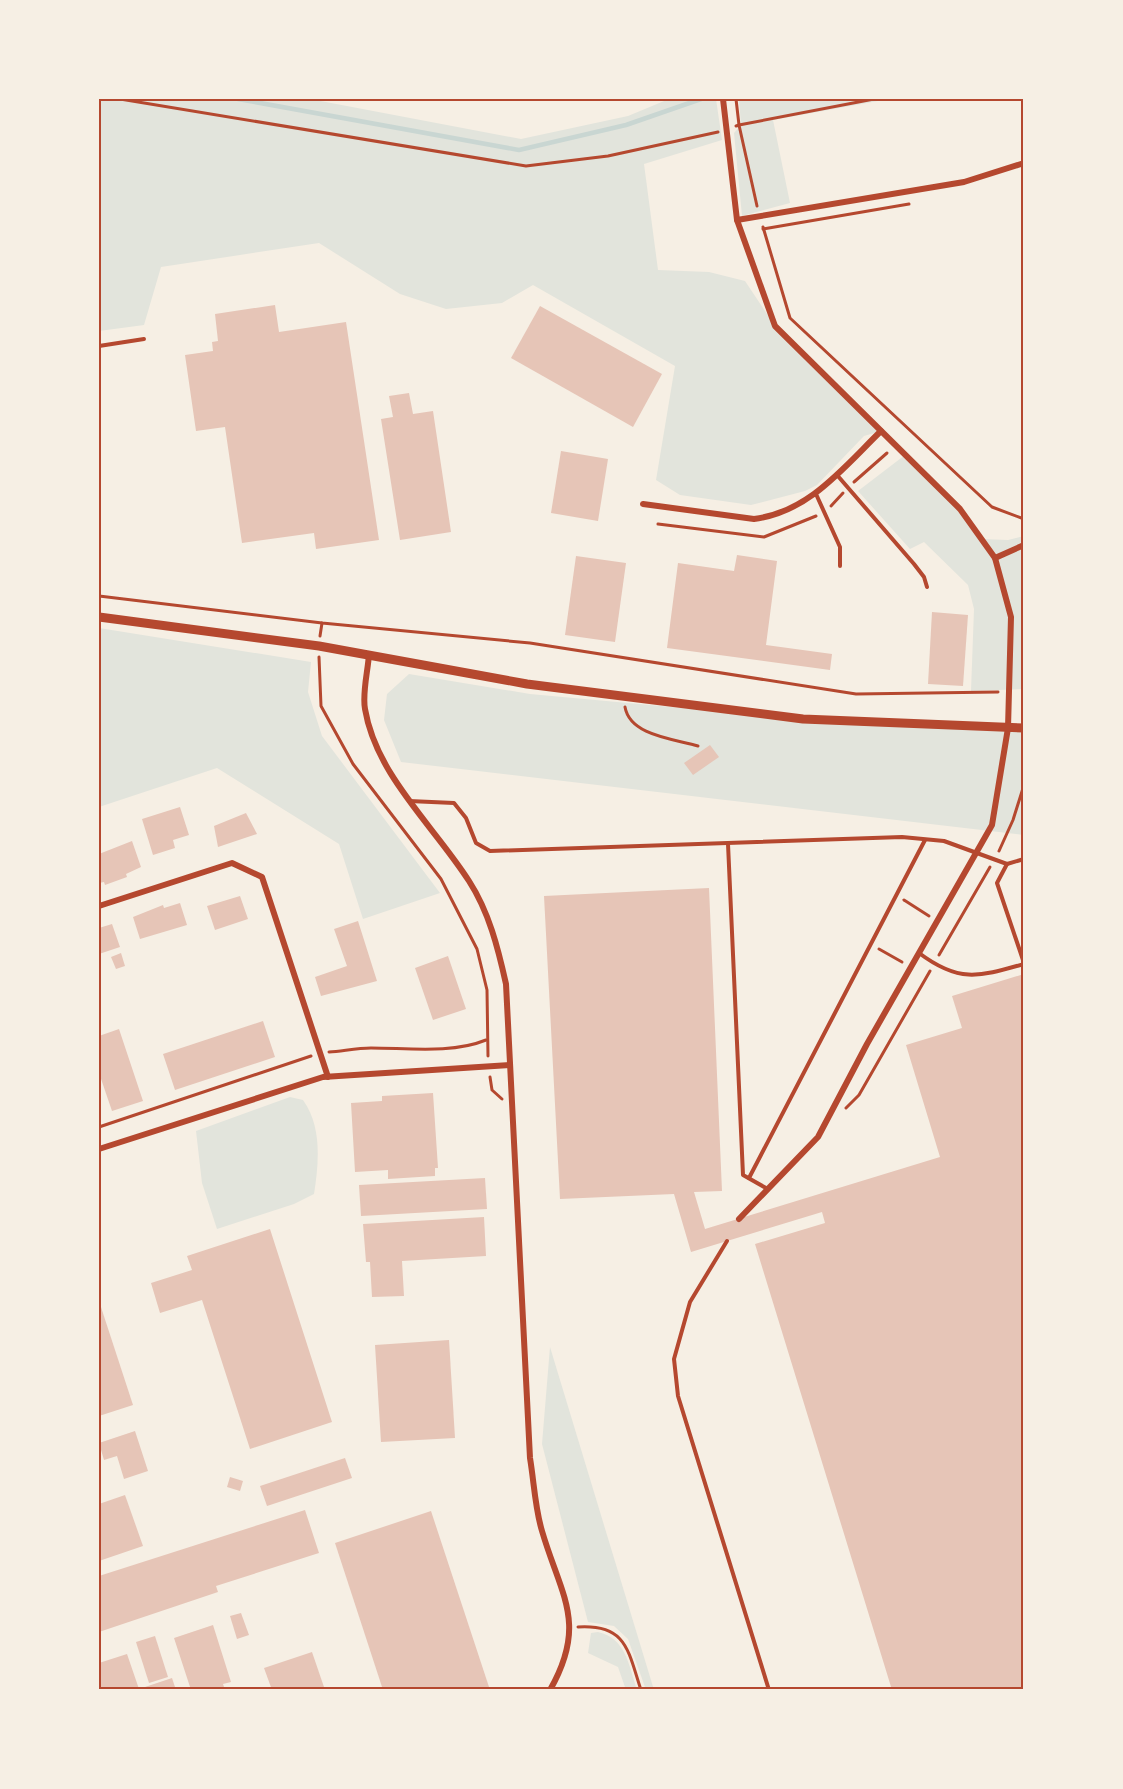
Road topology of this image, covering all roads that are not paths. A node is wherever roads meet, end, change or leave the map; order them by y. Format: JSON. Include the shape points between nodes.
{"nodes":[{"id":1,"x":723,"y":99,"type":"edge"},
{"id":2,"x":1024,"y":163,"type":"edge"},
{"id":3,"x":737,"y":220,"type":"junction"},
{"id":4,"x":144,"y":339,"type":"dead end"},
{"id":5,"x":99,"y":346,"type":"edge"},
{"id":6,"x":881,"y":431,"type":"junction"},
{"id":7,"x":837,"y":474,"type":"junction"},
{"id":8,"x":816,"y":494,"type":"junction"},
{"id":9,"x":643,"y":504,"type":"dead end"},
{"id":10,"x":1024,"y":545,"type":"edge"},
{"id":11,"x":995,"y":558,"type":"junction"},
{"id":12,"x":840,"y":566,"type":"dead end"},
{"id":13,"x":927,"y":587,"type":"dead end"},
{"id":14,"x":99,"y":617,"type":"edge"},
{"id":15,"x":369,"y":654,"type":"junction"},
{"id":16,"x":1008,"y":728,"type":"junction"},
{"id":17,"x":1024,"y":728,"type":"edge"},
{"id":18,"x":408,"y":801,"type":"junction"},
{"id":19,"x":925,"y":840,"type":"junction"},
{"id":20,"x":728,"y":844,"type":"junction"},
{"id":21,"x":977,"y":853,"type":"junction"},
{"id":22,"x":1024,"y":859,"type":"edge"},
{"id":23,"x":1007,"y":864,"type":"junction"},
{"id":24,"x":99,"y":906,"type":"edge"},
{"id":25,"x":919,"y":953,"type":"junction"},
{"id":26,"x":1024,"y":964,"type":"edge"},
{"id":27,"x":510,"y":1065,"type":"junction"},
{"id":28,"x":328,"y":1077,"type":"junction"},
{"id":29,"x":99,"y":1149,"type":"edge"},
{"id":30,"x":749,"y":1178,"type":"junction"},
{"id":31,"x":766,"y":1188,"type":"junction"},
{"id":32,"x":739,"y":1219,"type":"dead end"},
{"id":33,"x":727,"y":1241,"type":"dead end"},
{"id":34,"x":550,"y":1690,"type":"edge"},
{"id":35,"x":769,"y":1690,"type":"edge"}],
"edges":[{"from":1,"to":3,"type":"street"},
{"from":2,"to":3,"type":"street","via":[[964,182]]},
{"from":3,"to":6,"type":"street","via":[[775,326]]},
{"from":4,"to":5,"type":"lane"},
{"from":6,"to":7,"type":"street"},
{"from":6,"to":11,"type":"street","via":[[960,509]]},
{"from":7,"to":8,"type":"street"},
{"from":7,"to":13,"type":"lane","via":[[914,564]]},
{"from":8,"to":9,"type":"street","via":[[779,514],[754,519]]},
{"from":8,"to":12,"type":"lane","via":[[840,547]]},
{"from":10,"to":11,"type":"street"},
{"from":11,"to":16,"type":"street","via":[[1011,617]]},
{"from":14,"to":15,"type":"street"},
{"from":15,"to":16,"type":"street","via":[[527,684],[803,719]]},
{"from":15,"to":18,"type":"street","via":[[364,706],[370,734]]},
{"from":16,"to":17,"type":"street"},
{"from":16,"to":21,"type":"street","via":[[992,825]]},
{"from":18,"to":20,"type":"lane","via":[[454,803],[466,818],[476,843],[490,850]]},
{"from":18,"to":27,"type":"street","via":[[469,881],[486,914],[506,984]]},
{"from":19,"to":20,"type":"lane","via":[[902,837]]},
{"from":19,"to":21,"type":"lane"},
{"from":19,"to":30,"type":"lane"},
{"from":20,"to":30,"type":"lane","via":[[743,1174]]},
{"from":21,"to":23,"type":"lane"},
{"from":21,"to":25,"type":"street"},
{"from":22,"to":23,"type":"lane"},
{"from":23,"to":26,"type":"lane","via":[[998,883]]},
{"from":24,"to":28,"type":"street","via":[[232,863],[262,877]]},
{"from":25,"to":26,"type":"lane","via":[[949,972],[967,977]]},
{"from":25,"to":31,"type":"street","via":[[818,1137]]},
{"from":27,"to":28,"type":"street"},
{"from":27,"to":34,"type":"street","via":[[530,1458],[542,1530],[562,1584],[570,1628],[564,1666]]},
{"from":28,"to":29,"type":"street"},
{"from":30,"to":31,"type":"lane"},
{"from":31,"to":32,"type":"street"},
{"from":33,"to":35,"type":"lane","via":[[690,1302],[674,1359],[678,1396]]}]}
